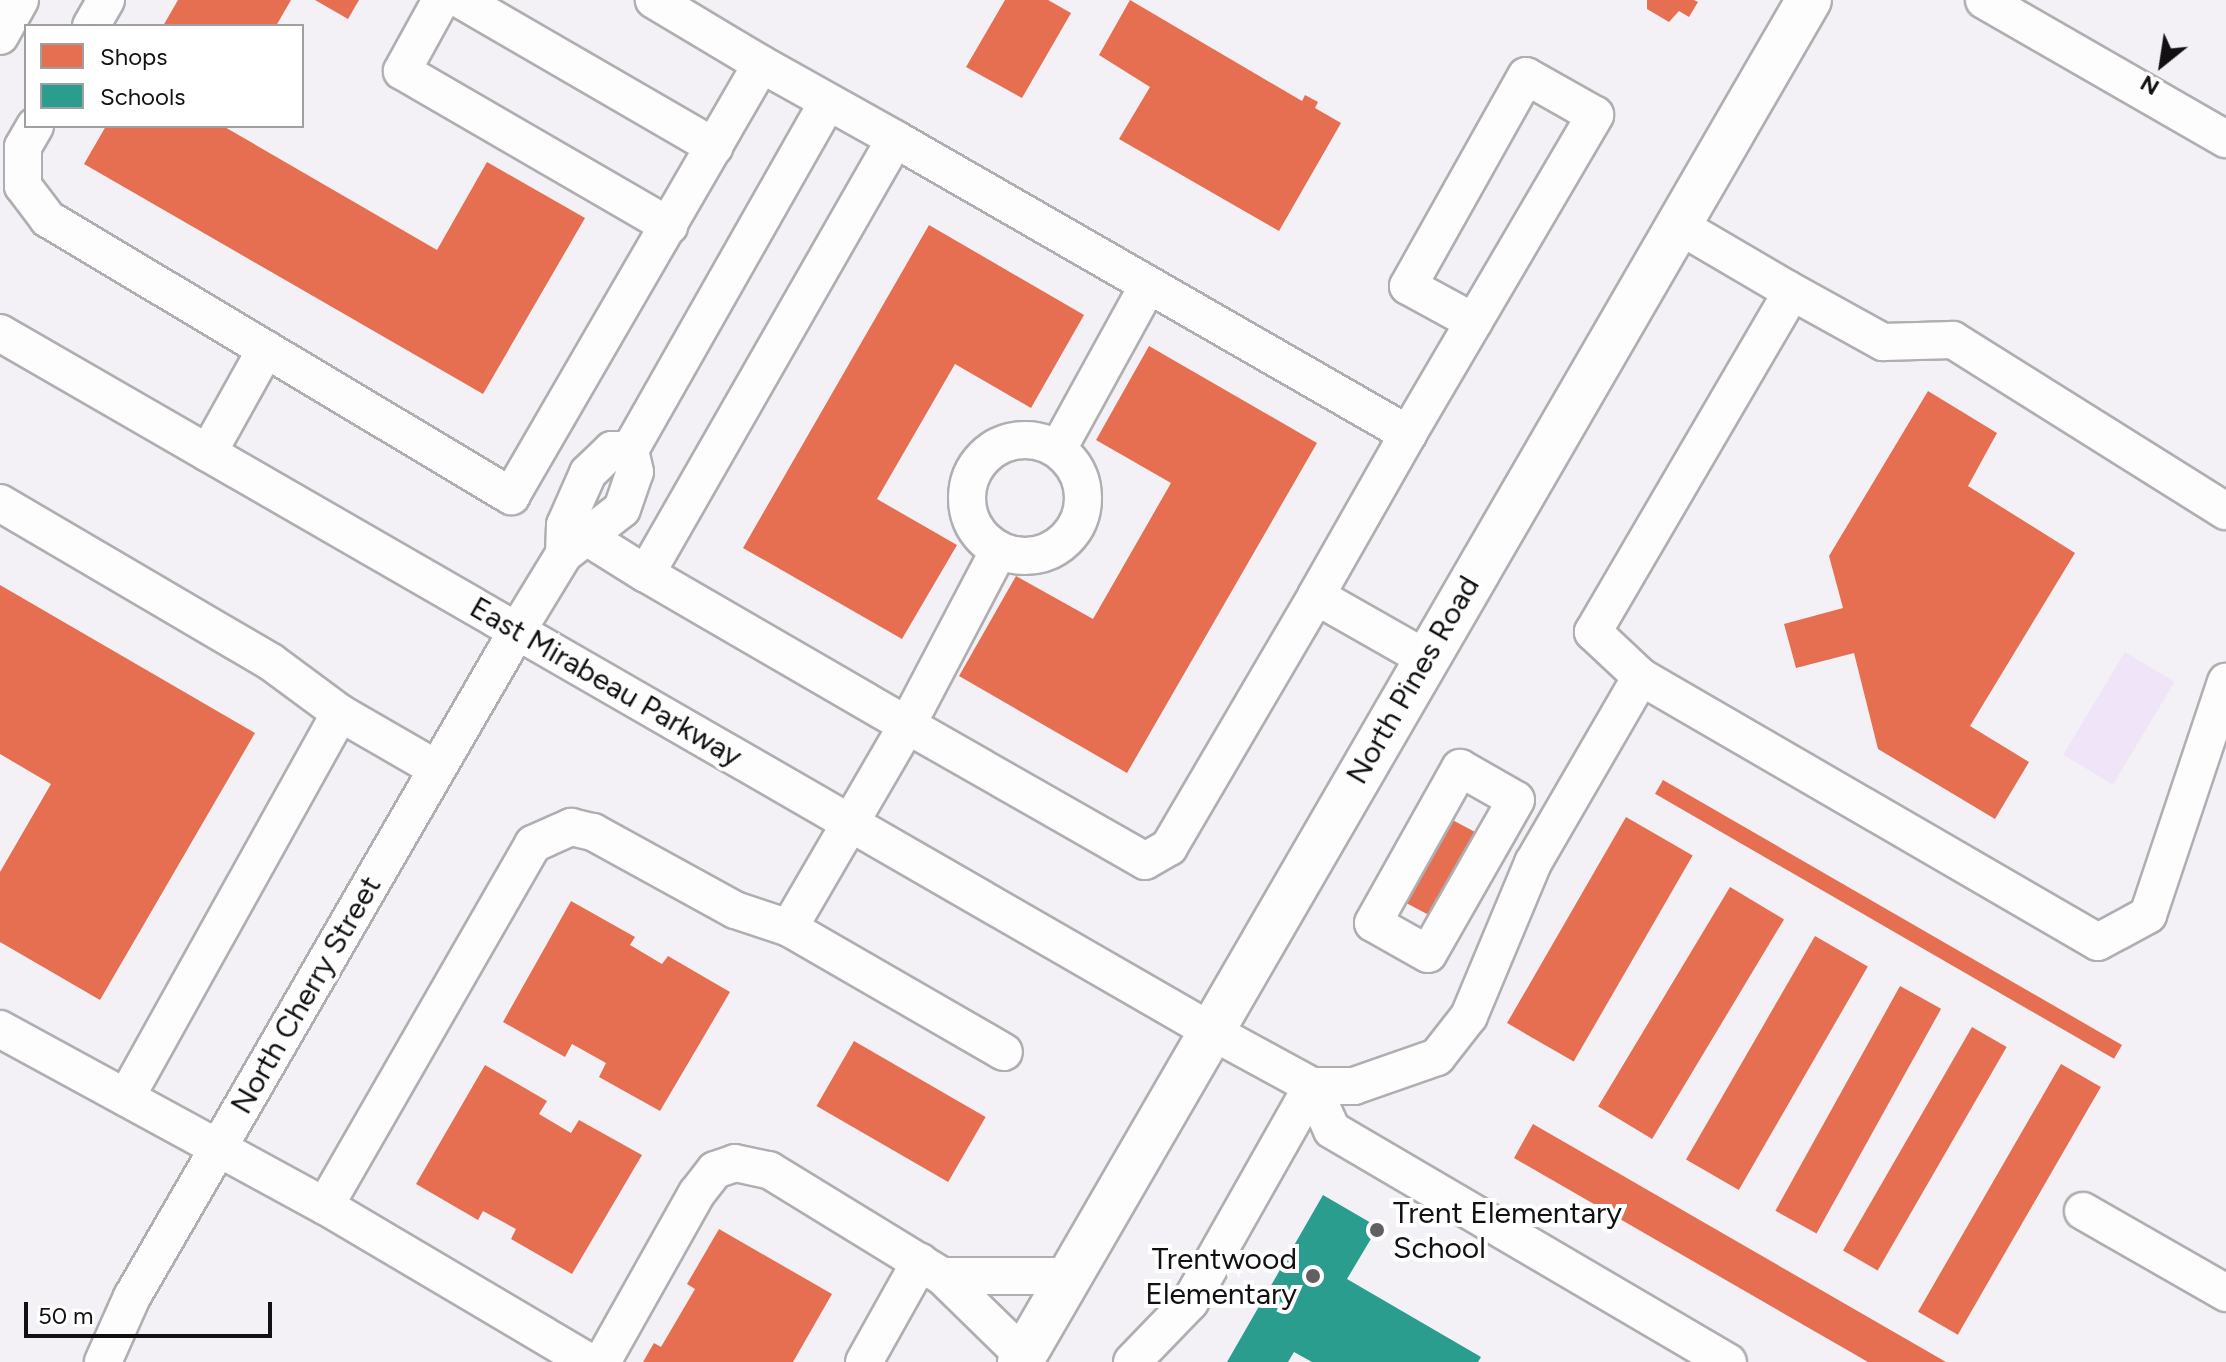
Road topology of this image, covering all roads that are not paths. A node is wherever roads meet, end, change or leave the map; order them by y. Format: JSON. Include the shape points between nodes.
{"nodes":[{"id":1,"x":20,"y":0,"type":"edge"},
{"id":2,"x":106,"y":0,"type":"edge"},
{"id":3,"x":441,"y":0,"type":"edge"},
{"id":4,"x":461,"y":0,"type":"edge"},
{"id":5,"x":654,"y":0,"type":"edge"},
{"id":6,"x":1809,"y":0,"type":"edge"},
{"id":7,"x":1984,"y":0,"type":"edge"},
{"id":8,"x":92,"y":24,"type":"edge"},
{"id":9,"x":0,"y":36,"type":"edge"},
{"id":10,"x":761,"y":64,"type":"junction"},
{"id":11,"x":827,"y":103,"type":"junction"},
{"id":12,"x":34,"y":128,"type":"edge"},
{"id":13,"x":895,"y":139,"type":"junction"},
{"id":14,"x":2226,"y":139,"type":"edge"},
{"id":15,"x":715,"y":147,"type":"junction"},
{"id":16,"x":1678,"y":225,"type":"junction"},
{"id":17,"x":669,"y":226,"type":"junction"},
{"id":18,"x":1148,"y":285,"type":"junction"},
{"id":19,"x":1787,"y":289,"type":"junction"},
{"id":20,"x":1474,"y":322,"type":"junction"},
{"id":21,"x":0,"y":333,"type":"edge"},
{"id":22,"x":266,"y":349,"type":"junction"},
{"id":23,"x":1408,"y":434,"type":"junction"},
{"id":24,"x":1058,"y":449,"type":"junction"},
{"id":25,"x":630,"y":450,"type":"junction"},
{"id":26,"x":208,"y":453,"type":"junction"},
{"id":27,"x":511,"y":496,"type":"junction"},
{"id":28,"x":0,"y":503,"type":"edge"},
{"id":29,"x":2226,"y":511,"type":"edge"},
{"id":30,"x":573,"y":539,"type":"junction"},
{"id":31,"x":999,"y":550,"type":"junction"},
{"id":32,"x":646,"y":574,"type":"junction"},
{"id":33,"x":1316,"y":596,"type":"junction"},
{"id":34,"x":517,"y":631,"type":"junction"},
{"id":35,"x":1425,"y":658,"type":"junction"},
{"id":36,"x":1641,"y":677,"type":"junction"},
{"id":37,"x":2226,"y":682,"type":"edge"},
{"id":38,"x":340,"y":713,"type":"junction"},
{"id":39,"x":907,"y":725,"type":"junction"},
{"id":40,"x":437,"y":769,"type":"junction"},
{"id":41,"x":1516,"y":800,"type":"joint"},
{"id":42,"x":852,"y":824,"type":"junction"},
{"id":43,"x":789,"y":928,"type":"junction"},
{"id":44,"x":0,"y":1029,"type":"edge"},
{"id":45,"x":1211,"y":1031,"type":"junction"},
{"id":46,"x":1004,"y":1052,"type":"dead end"},
{"id":47,"x":1312,"y":1086,"type":"junction"},
{"id":48,"x":126,"y":1097,"type":"junction"},
{"id":49,"x":218,"y":1147,"type":"junction"},
{"id":50,"x":325,"y":1206,"type":"junction"},
{"id":51,"x":2083,"y":1211,"type":"dead end"},
{"id":52,"x":931,"y":1269,"type":"junction"},
{"id":53,"x":1070,"y":1276,"type":"junction"},
{"id":54,"x":2226,"y":1293,"type":"edge"},
{"id":55,"x":1022,"y":1359,"type":"edge"},
{"id":56,"x":103,"y":1362,"type":"edge"},
{"id":57,"x":589,"y":1362,"type":"edge"},
{"id":58,"x":602,"y":1362,"type":"edge"},
{"id":59,"x":864,"y":1362,"type":"edge"},
{"id":60,"x":1132,"y":1362,"type":"edge"},
{"id":61,"x":1728,"y":1362,"type":"edge"}],
"edges":[{"from":1,"to":9,"type":"street"},
{"from":2,"to":8,"type":"street"},
{"from":3,"to":17,"type":"street","via":[[402,71]]},
{"from":4,"to":15,"type":"street"},
{"from":5,"to":10,"type":"street"},
{"from":6,"to":16,"type":"main road","name":"North Pines Road"},
{"from":7,"to":14,"type":"street"},
{"from":10,"to":11,"type":"street"},
{"from":10,"to":15,"type":"street"},
{"from":11,"to":13,"type":"street"},
{"from":11,"to":25,"type":"street"},
{"from":12,"to":22,"type":"street","via":[[23,147],[23,186],[48,219]]},
{"from":13,"to":18,"type":"street"},
{"from":13,"to":32,"type":"street"},
{"from":15,"to":17,"type":"street"},
{"from":16,"to":19,"type":"street"},
{"from":16,"to":35,"type":"main road","name":"North Pines Road"},
{"from":17,"to":27,"type":"street"},
{"from":18,"to":23,"type":"street"},
{"from":18,"to":24,"type":"street"},
{"from":19,"to":29,"type":"street","via":[[1883,342],[1953,340]]},
{"from":19,"to":36,"type":"street","via":[[1788,298],[1593,632]]},
{"from":20,"to":20,"type":"street","via":[[1595,115],[1526,76],[1408,286]]},
{"from":20,"to":23,"type":"street"},
{"from":21,"to":26,"type":"street","name":"East Mirabeau Parkway"},
{"from":22,"to":26,"type":"street"},
{"from":22,"to":27,"type":"street"},
{"from":23,"to":33,"type":"street"},
{"from":24,"to":31,"type":"street","via":[[1083,490],[1070,536],[1037,555]]},
{"from":24,"to":31,"type":"street","via":[[1022,439],[1003,443],[975,468],[970,514]]},
{"from":25,"to":30,"type":"street","via":[[601,457]]},
{"from":25,"to":30,"type":"street","via":[[635,472],[622,509]]},
{"from":26,"to":34,"type":"street","name":"East Mirabeau Parkway"},
{"from":27,"to":30,"type":"street"},
{"from":28,"to":38,"type":"street","via":[[271,662]]},
{"from":30,"to":32,"type":"street"},
{"from":30,"to":34,"type":"street","name":"North Cherry Street"},
{"from":31,"to":39,"type":"street"},
{"from":32,"to":39,"type":"street"},
{"from":33,"to":35,"type":"street"},
{"from":33,"to":39,"type":"street","via":[[1156,858],[1136,858]]},
{"from":34,"to":40,"type":"street","name":"North Cherry Street"},
{"from":34,"to":42,"type":"street","name":"East Mirabeau Parkway"},
{"from":35,"to":45,"type":"main road","name":"North Pines Road"},
{"from":36,"to":37,"type":"street","via":[[2098,942],[2148,915]]},
{"from":36,"to":47,"type":"street","via":[[1533,863],[1453,1042],[1382,1080]]},
{"from":38,"to":40,"type":"street"},
{"from":38,"to":48,"type":"street"},
{"from":39,"to":42,"type":"street"},
{"from":40,"to":49,"type":"street","name":"North Cherry Street"},
{"from":41,"to":41,"type":"street","via":[[1460,768],[1373,923],[1428,954]]},
{"from":42,"to":43,"type":"street"},
{"from":42,"to":45,"type":"street","name":"East Mirabeau Parkway"},
{"from":43,"to":46,"type":"street"},
{"from":43,"to":50,"type":"street","via":[[735,910],[593,832],[571,827],[533,844]]},
{"from":44,"to":48,"type":"street"},
{"from":45,"to":47,"type":"street","name":"East Mirabeau Parkway"},
{"from":45,"to":53,"type":"main road","name":"North Pines Road"},
{"from":47,"to":60,"type":"street","via":[[1190,1302]]},
{"from":47,"to":61,"type":"street","via":[[1332,1130]]},
{"from":48,"to":49,"type":"street"},
{"from":49,"to":50,"type":"street"},
{"from":49,"to":56,"type":"street","name":"North Cherry Street"},
{"from":50,"to":57,"type":"street"},
{"from":51,"to":54,"type":"street"},
{"from":52,"to":53,"type":"street"},
{"from":52,"to":55,"type":"street"},
{"from":52,"to":58,"type":"street","via":[[769,1170],[735,1163],[715,1170],[697,1193]]},
{"from":52,"to":59,"type":"street"},
{"from":53,"to":55,"type":"main road","name":"North Pines Road"}]}
